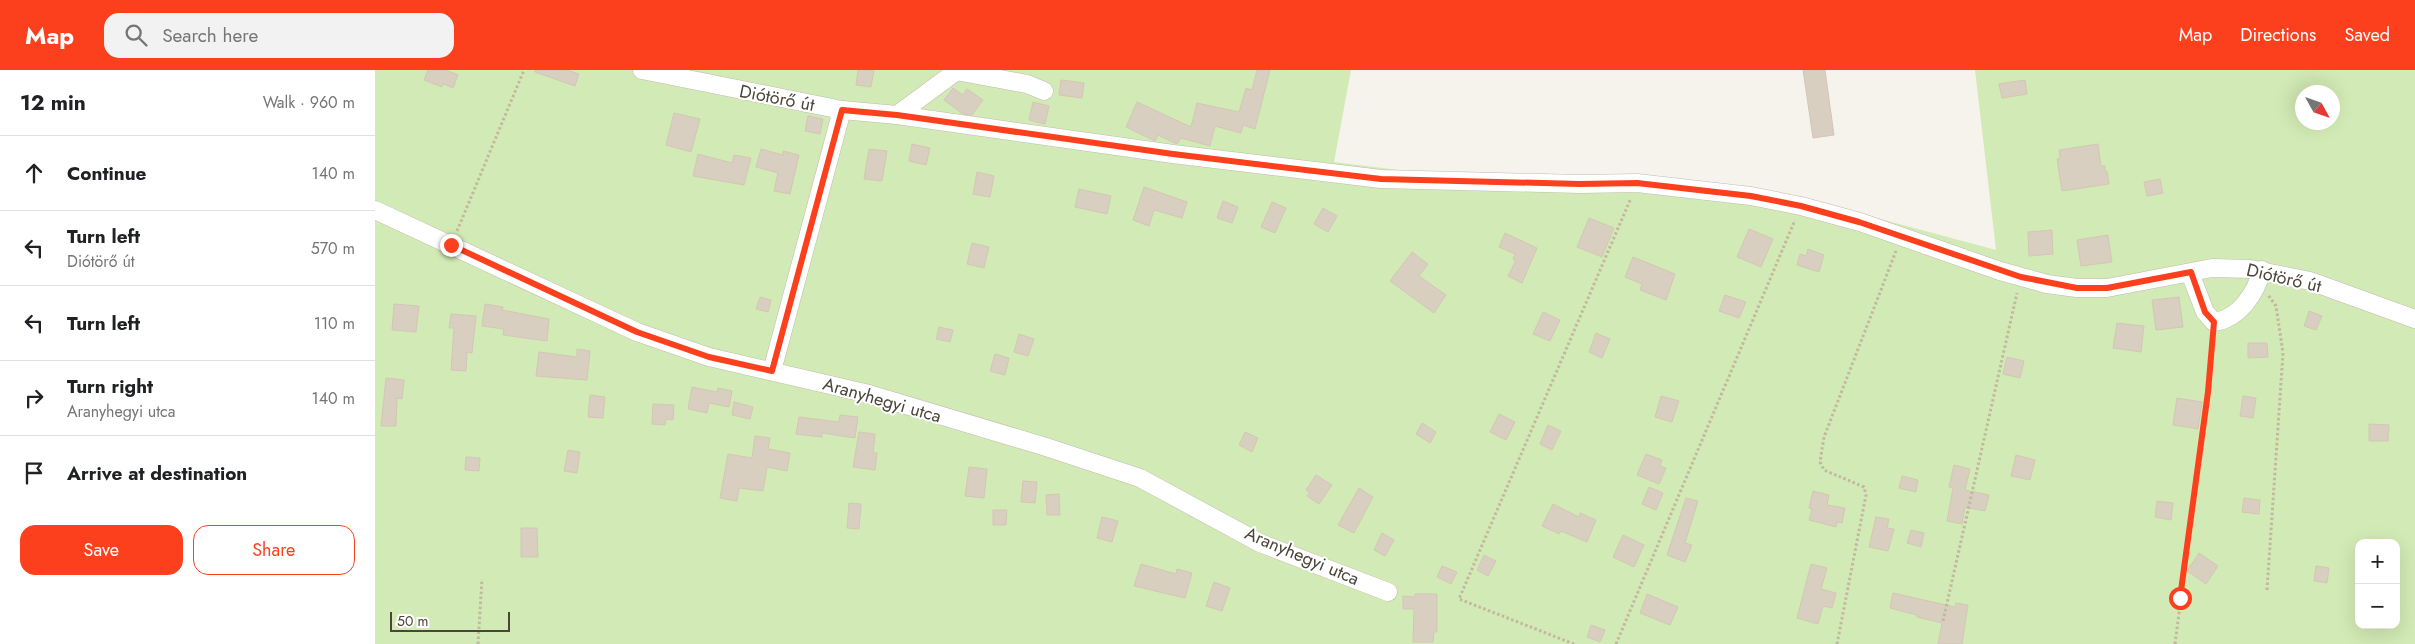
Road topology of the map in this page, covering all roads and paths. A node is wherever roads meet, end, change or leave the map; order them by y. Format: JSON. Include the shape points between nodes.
{"nodes":[{"id":1,"x":524,"y":70,"type":"edge"},
{"id":2,"x":642,"y":70,"type":"edge"},
{"id":3,"x":957,"y":70,"type":"edge"},
{"id":4,"x":1043,"y":91,"type":"dead end"},
{"id":5,"x":842,"y":110,"type":"junction"},
{"id":6,"x":897,"y":115,"type":"junction"},
{"id":7,"x":1637,"y":183,"type":"junction"},
{"id":8,"x":1801,"y":206,"type":"junction"},
{"id":9,"x":375,"y":210,"type":"edge"},
{"id":10,"x":1902,"y":236,"type":"junction"},
{"id":11,"x":451,"y":245,"type":"junction"},
{"id":12,"x":2191,"y":272,"type":"junction"},
{"id":13,"x":2261,"y":276,"type":"junction"},
{"id":14,"x":2021,"y":277,"type":"junction"},
{"id":15,"x":2415,"y":319,"type":"edge"},
{"id":16,"x":2214,"y":322,"type":"junction"},
{"id":17,"x":772,"y":371,"type":"junction"},
{"id":18,"x":483,"y":579,"type":"dead end"},
{"id":19,"x":2267,"y":590,"type":"dead end"},
{"id":20,"x":1388,"y":592,"type":"dead end"},
{"id":21,"x":1943,"y":621,"type":"dead end"},
{"id":22,"x":478,"y":644,"type":"edge"},
{"id":23,"x":1574,"y":644,"type":"edge"},
{"id":24,"x":1616,"y":644,"type":"edge"},
{"id":25,"x":1837,"y":644,"type":"edge"},
{"id":26,"x":2175,"y":644,"type":"edge"}],
"edges":[{"from":1,"to":11,"type":"path"},
{"from":2,"to":5,"type":"street","name":"Diótörő út"},
{"from":3,"to":4,"type":"street","via":[[1027,84]]},
{"from":3,"to":6,"type":"street"},
{"from":5,"to":6,"type":"street","name":"Diótörő út"},
{"from":5,"to":17,"type":"street"},
{"from":6,"to":7,"type":"street","name":"Diótörő út","via":[[1381,179]]},
{"from":7,"to":8,"type":"street","name":"Diótörő út","via":[[1751,196]]},
{"from":7,"to":23,"type":"path","via":[[1459,599]]},
{"from":8,"to":10,"type":"street","name":"Diótörő út"},
{"from":8,"to":24,"type":"path"},
{"from":9,"to":11,"type":"street","name":"Aranyhegyi utca"},
{"from":10,"to":14,"type":"street","name":"Diótörő út"},
{"from":10,"to":25,"type":"path","via":[[1824,437],[1820,462],[1824,470],[1864,486],[1866,496]]},
{"from":11,"to":17,"type":"street","name":"Aranyhegyi utca","via":[[637,332],[709,357]]},
{"from":12,"to":13,"type":"street","name":"Diótörő út","via":[[2229,267]]},
{"from":12,"to":14,"type":"street","name":"Diótörő út","via":[[2107,288],[2067,286]]},
{"from":12,"to":16,"type":"street","via":[[2205,312]]},
{"from":13,"to":15,"type":"street","name":"Diótörő út","via":[[2310,281]]},
{"from":13,"to":16,"type":"street","via":[[2246,303],[2233,314]]},
{"from":13,"to":19,"type":"path","via":[[2276,306],[2283,353]]},
{"from":14,"to":21,"type":"path"},
{"from":16,"to":26,"type":"path"},
{"from":17,"to":20,"type":"street","name":"Aranyhegyi utca","via":[[869,394],[1140,478],[1260,543]]},
{"from":18,"to":22,"type":"path"}]}
